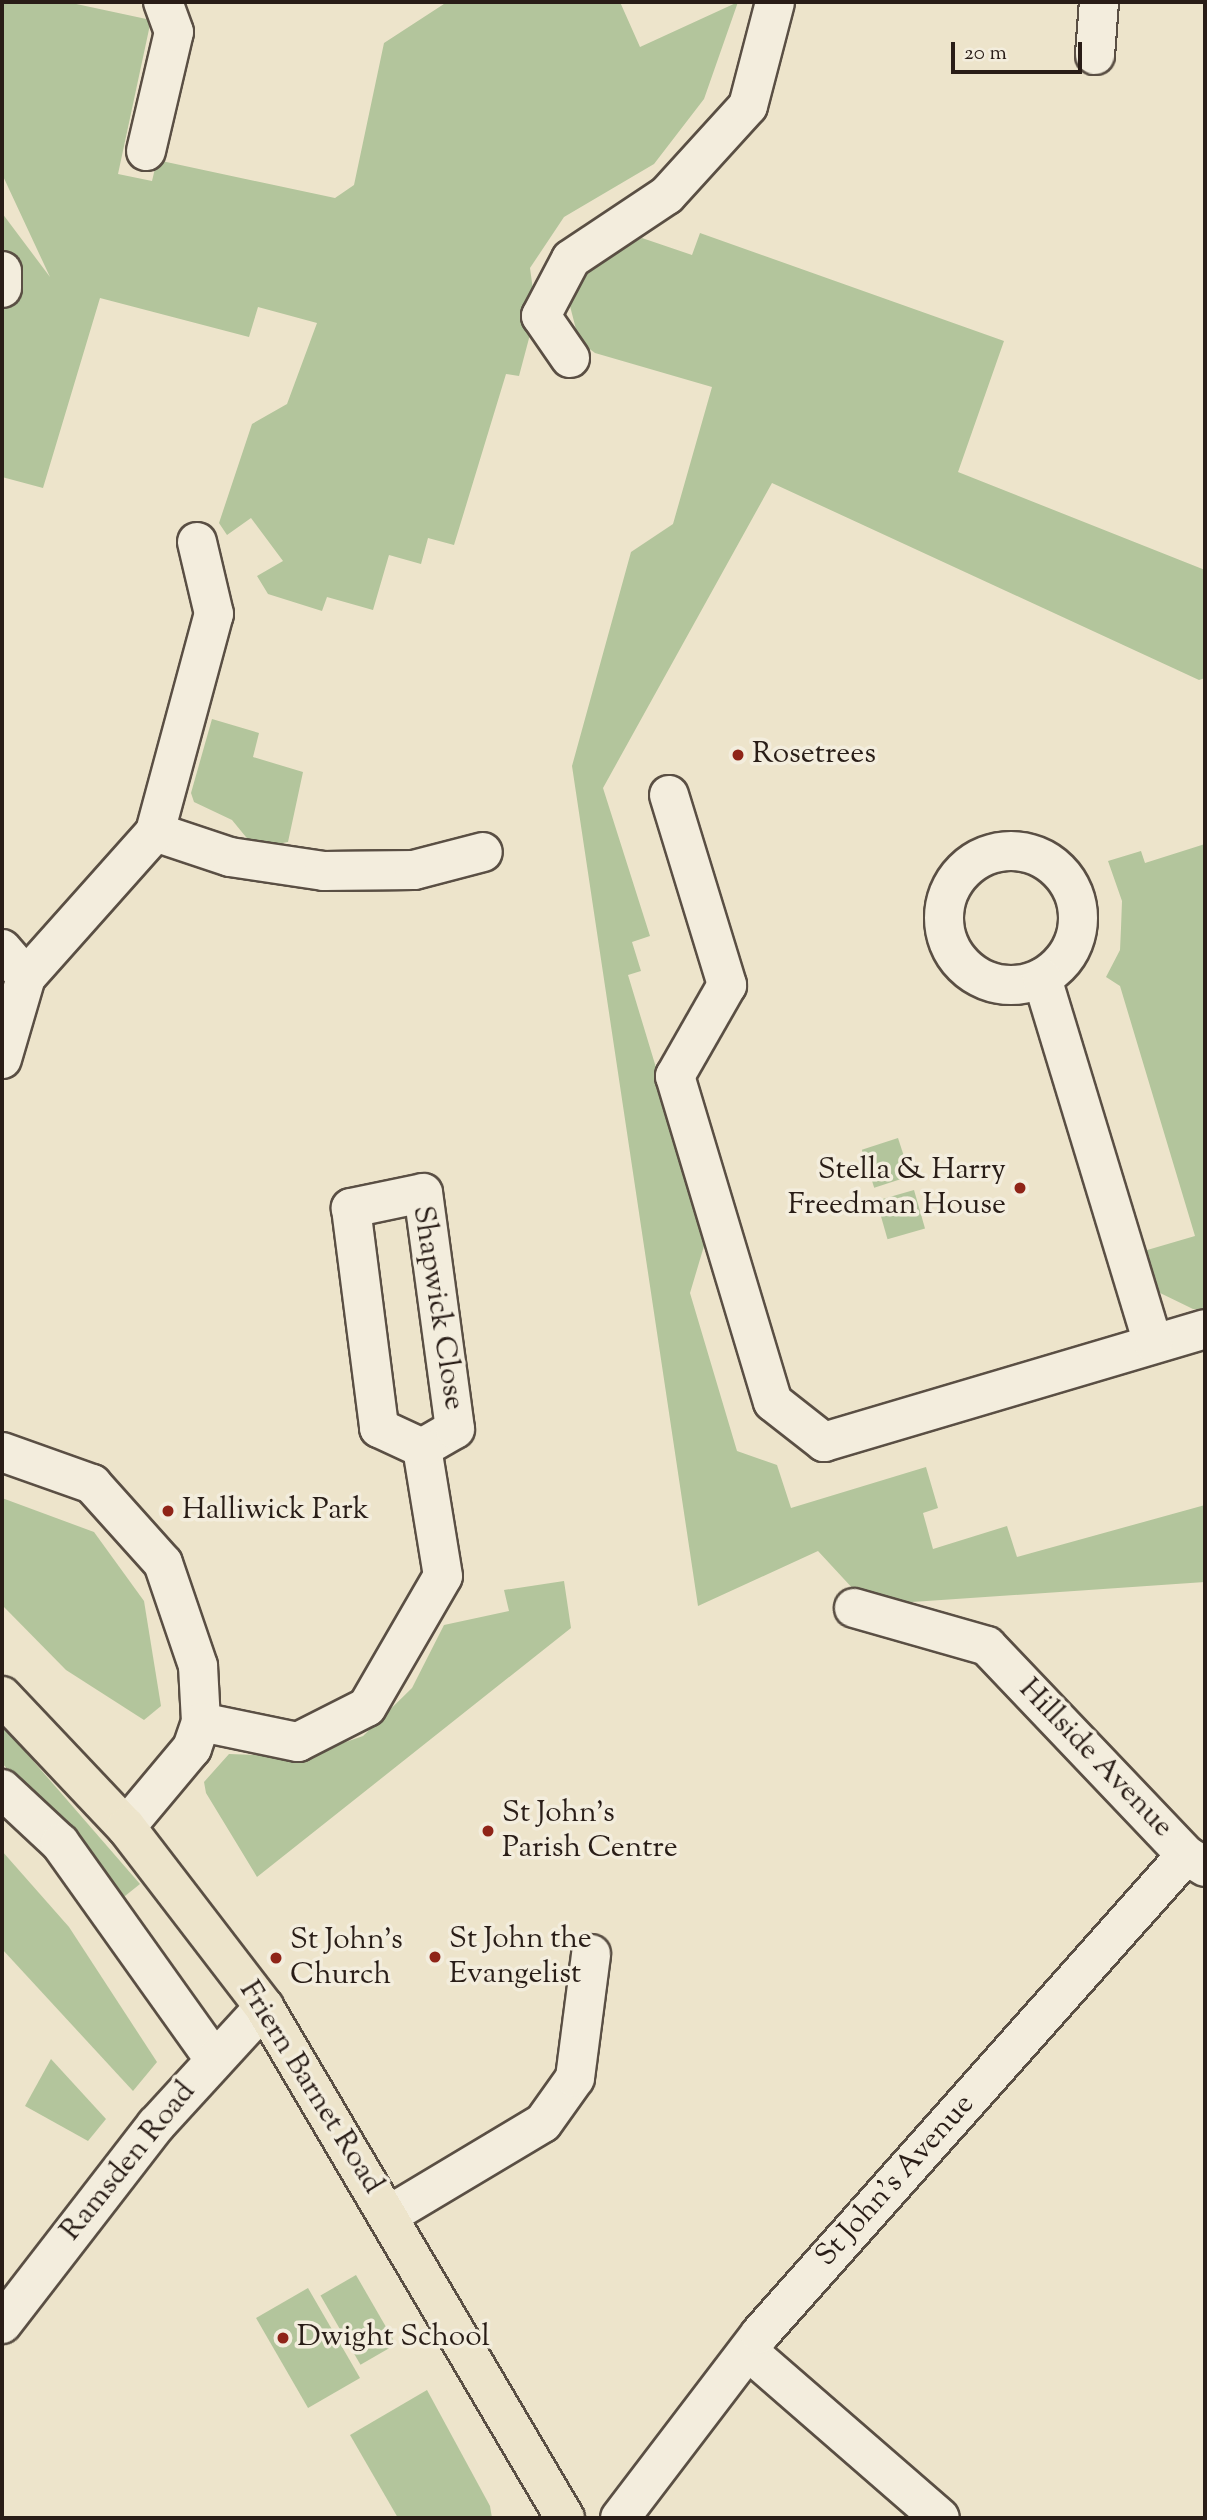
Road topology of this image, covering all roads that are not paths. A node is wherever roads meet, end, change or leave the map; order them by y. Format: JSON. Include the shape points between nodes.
{"nodes":[{"id":1,"x":163,"y":2,"type":"edge"},
{"id":2,"x":775,"y":2,"type":"edge"},
{"id":3,"x":1099,"y":2,"type":"edge"},
{"id":4,"x":1094,"y":55,"type":"dead end"},
{"id":5,"x":146,"y":151,"type":"dead end"},
{"id":6,"x":2,"y":271,"type":"edge"},
{"id":7,"x":2,"y":288,"type":"edge"},
{"id":8,"x":570,"y":358,"type":"dead end"},
{"id":9,"x":197,"y":542,"type":"dead end"},
{"id":10,"x":669,"y":795,"type":"dead end"},
{"id":11,"x":155,"y":832,"type":"junction"},
{"id":12,"x":483,"y":852,"type":"dead end"},
{"id":13,"x":14,"y":963,"type":"edge"},
{"id":14,"x":1042,"y":978,"type":"dead end"},
{"id":15,"x":2,"y":1059,"type":"edge"},
{"id":16,"x":1205,"y":1329,"type":"edge"},
{"id":17,"x":1153,"y":1344,"type":"junction"},
{"id":18,"x":422,"y":1448,"type":"junction"},
{"id":19,"x":2,"y":1452,"type":"edge"},
{"id":20,"x":854,"y":1608,"type":"dead end"},
{"id":21,"x":2,"y":1696,"type":"edge"},
{"id":22,"x":201,"y":1722,"type":"junction"},
{"id":23,"x":2,"y":1789,"type":"edge"},
{"id":24,"x":126,"y":1827,"type":"junction"},
{"id":25,"x":1196,"y":1861,"type":"edge"},
{"id":26,"x":591,"y":1954,"type":"dead end"},
{"id":27,"x":264,"y":2007,"type":"junction"},
{"id":28,"x":214,"y":2059,"type":"junction"},
{"id":29,"x":389,"y":2215,"type":"junction"},
{"id":30,"x":2,"y":2324,"type":"edge"},
{"id":31,"x":748,"y":2351,"type":"junction"},
{"id":32,"x":565,"y":2518,"type":"edge"},
{"id":33,"x":620,"y":2518,"type":"edge"},
{"id":34,"x":940,"y":2518,"type":"edge"}],
"edges":[{"from":1,"to":5,"type":"street","via":[[174,32]]},
{"from":2,"to":8,"type":"street","via":[[748,106],[667,195],[571,259],[541,316]]},
{"from":3,"to":4,"type":"street"},
{"from":6,"to":7,"type":"street"},
{"from":9,"to":11,"type":"street","via":[[214,614]]},
{"from":10,"to":17,"type":"street","via":[[727,985],[675,1076],[773,1402],[824,1442]]},
{"from":11,"to":12,"type":"street","via":[[230,857],[324,871],[414,870]]},
{"from":11,"to":13,"type":"street"},
{"from":13,"to":15,"type":"street"},
{"from":14,"to":17,"type":"street"},
{"from":16,"to":17,"type":"street"},
{"from":18,"to":18,"type":"street","name":"Shapwick Close","via":[[455,1429],[423,1193],[351,1208],[379,1428]]},
{"from":18,"to":22,"type":"street","name":"Shapwick Close","via":[[443,1576],[367,1707],[298,1742]]},
{"from":19,"to":22,"type":"street","via":[[92,1484],[163,1563],[198,1665]]},
{"from":20,"to":25,"type":"street","name":"Hillside Avenue","via":[[988,1646]]},
{"from":21,"to":24,"type":"main road","name":"Friern Barnet Road"},
{"from":22,"to":24,"type":"street","via":[[192,1748]]},
{"from":23,"to":28,"type":"street","via":[[60,1843]]},
{"from":24,"to":27,"type":"main road","name":"Friern Barnet Road"},
{"from":25,"to":31,"type":"street","name":"St John's Avenue"},
{"from":26,"to":29,"type":"street","via":[[575,2078],[543,2123]]},
{"from":27,"to":28,"type":"street","name":"Ramsden Road"},
{"from":27,"to":29,"type":"main road","name":"Friern Barnet Road"},
{"from":28,"to":30,"type":"street","name":"Ramsden Road"},
{"from":29,"to":32,"type":"main road","name":"Friern Barnet Road"},
{"from":31,"to":33,"type":"street","name":"St John's Avenue"},
{"from":31,"to":34,"type":"street"}]}
